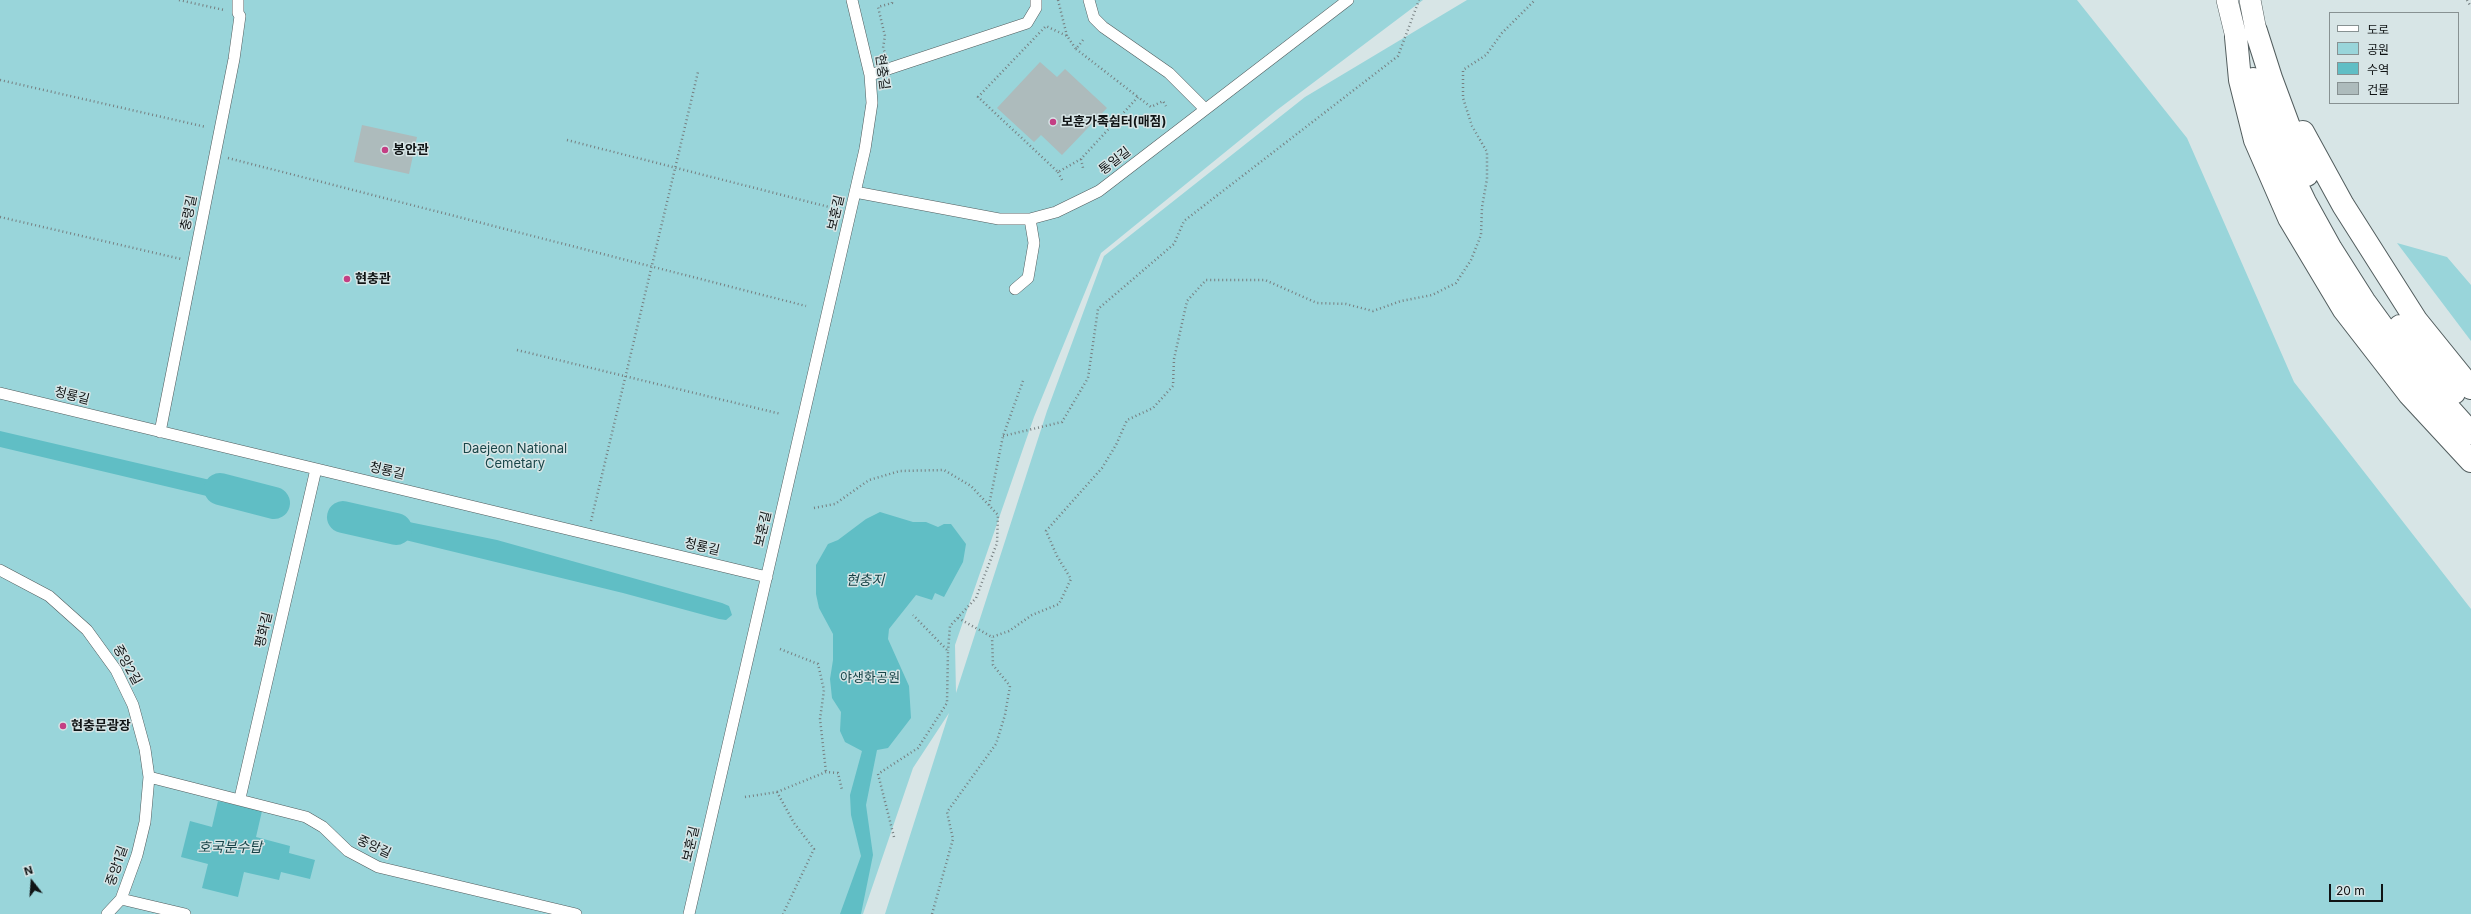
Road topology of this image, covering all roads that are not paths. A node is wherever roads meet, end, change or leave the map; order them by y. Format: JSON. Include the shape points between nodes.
{"nodes":[{"id":1,"x":238,"y":0,"type":"edge"},
{"id":2,"x":852,"y":0,"type":"edge"},
{"id":3,"x":1036,"y":0,"type":"edge"},
{"id":4,"x":1089,"y":0,"type":"edge"},
{"id":5,"x":1348,"y":0,"type":"edge"},
{"id":6,"x":2227,"y":0,"type":"edge"},
{"id":7,"x":2250,"y":0,"type":"edge"},
{"id":8,"x":2246,"y":34,"type":"junction"},
{"id":9,"x":870,"y":75,"type":"junction"},
{"id":10,"x":1205,"y":109,"type":"junction"},
{"id":11,"x":865,"y":150,"type":"joint"},
{"id":12,"x":855,"y":192,"type":"junction"},
{"id":13,"x":1030,"y":219,"type":"junction"},
{"id":14,"x":1015,"y":289,"type":"dead end"},
{"id":15,"x":2471,"y":388,"type":"edge"},
{"id":16,"x":0,"y":393,"type":"edge"},
{"id":17,"x":2471,"y":414,"type":"edge"},
{"id":18,"x":160,"y":432,"type":"junction"},
{"id":19,"x":2471,"y":433,"type":"edge"},
{"id":20,"x":2471,"y":461,"type":"edge"},
{"id":21,"x":316,"y":469,"type":"junction"},
{"id":22,"x":0,"y":570,"type":"edge"},
{"id":23,"x":767,"y":577,"type":"junction"},
{"id":24,"x":149,"y":777,"type":"junction"},
{"id":25,"x":240,"y":798,"type":"junction"},
{"id":26,"x":145,"y":822,"type":"joint"},
{"id":27,"x":121,"y":899,"type":"junction"},
{"id":28,"x":107,"y":914,"type":"edge"},
{"id":29,"x":185,"y":914,"type":"edge"},
{"id":30,"x":576,"y":914,"type":"edge"},
{"id":31,"x":689,"y":914,"type":"edge"}],
"edges":[{"from":1,"to":18,"type":"lane","name":"충령길","via":[[240,16],[234,59]]},
{"from":2,"to":9,"type":"lane","name":"현충길"},
{"from":3,"to":9,"type":"lane","via":[[1036,8],[1027,23]]},
{"from":4,"to":10,"type":"lane","via":[[1094,18],[1102,27],[1169,73]]},
{"from":5,"to":10,"type":"lane","name":"통일길"},
{"from":6,"to":8,"type":"street"},
{"from":7,"to":8,"type":"street"},
{"from":8,"to":15,"type":"main road","via":[[2343,206],[2416,320]]},
{"from":8,"to":17,"type":"main road","via":[[2324,214],[2387,308]]},
{"from":8,"to":19,"type":"main road","via":[[2274,138],[2331,249],[2364,301],[2412,367]]},
{"from":8,"to":20,"type":"main road","via":[[2240,80],[2255,140],[2288,218],[2344,310],[2409,394]]},
{"from":9,"to":11,"type":"lane","name":"현충길","via":[[872,103]]},
{"from":10,"to":13,"type":"lane","name":"통일길","via":[[1099,191],[1056,212]]},
{"from":11,"to":12,"type":"lane","name":"보훈길"},
{"from":12,"to":13,"type":"lane","name":"통일길","via":[[999,219]]},
{"from":12,"to":23,"type":"lane","name":"보훈길"},
{"from":13,"to":14,"type":"lane","via":[[1034,243],[1028,278]]},
{"from":16,"to":18,"type":"lane","name":"청룡길"},
{"from":18,"to":21,"type":"lane","name":"청룡길"},
{"from":21,"to":23,"type":"lane","name":"청룡길"},
{"from":21,"to":25,"type":"lane","name":"평화길"},
{"from":22,"to":24,"type":"lane","name":"중앙2길","via":[[49,596],[87,630],[98,644],[116,670],[133,705],[145,749]]},
{"from":23,"to":31,"type":"lane","name":"보훈길"},
{"from":24,"to":25,"type":"lane","name":"중앙길"},
{"from":24,"to":26,"type":"lane","name":"중앙2길"},
{"from":25,"to":30,"type":"lane","name":"중앙길","via":[[306,816],[323,827],[348,851],[378,868]]},
{"from":26,"to":27,"type":"lane","name":"중앙1길","via":[[137,855]]},
{"from":27,"to":28,"type":"lane","name":"중앙1길"},
{"from":27,"to":29,"type":"lane"}]}
